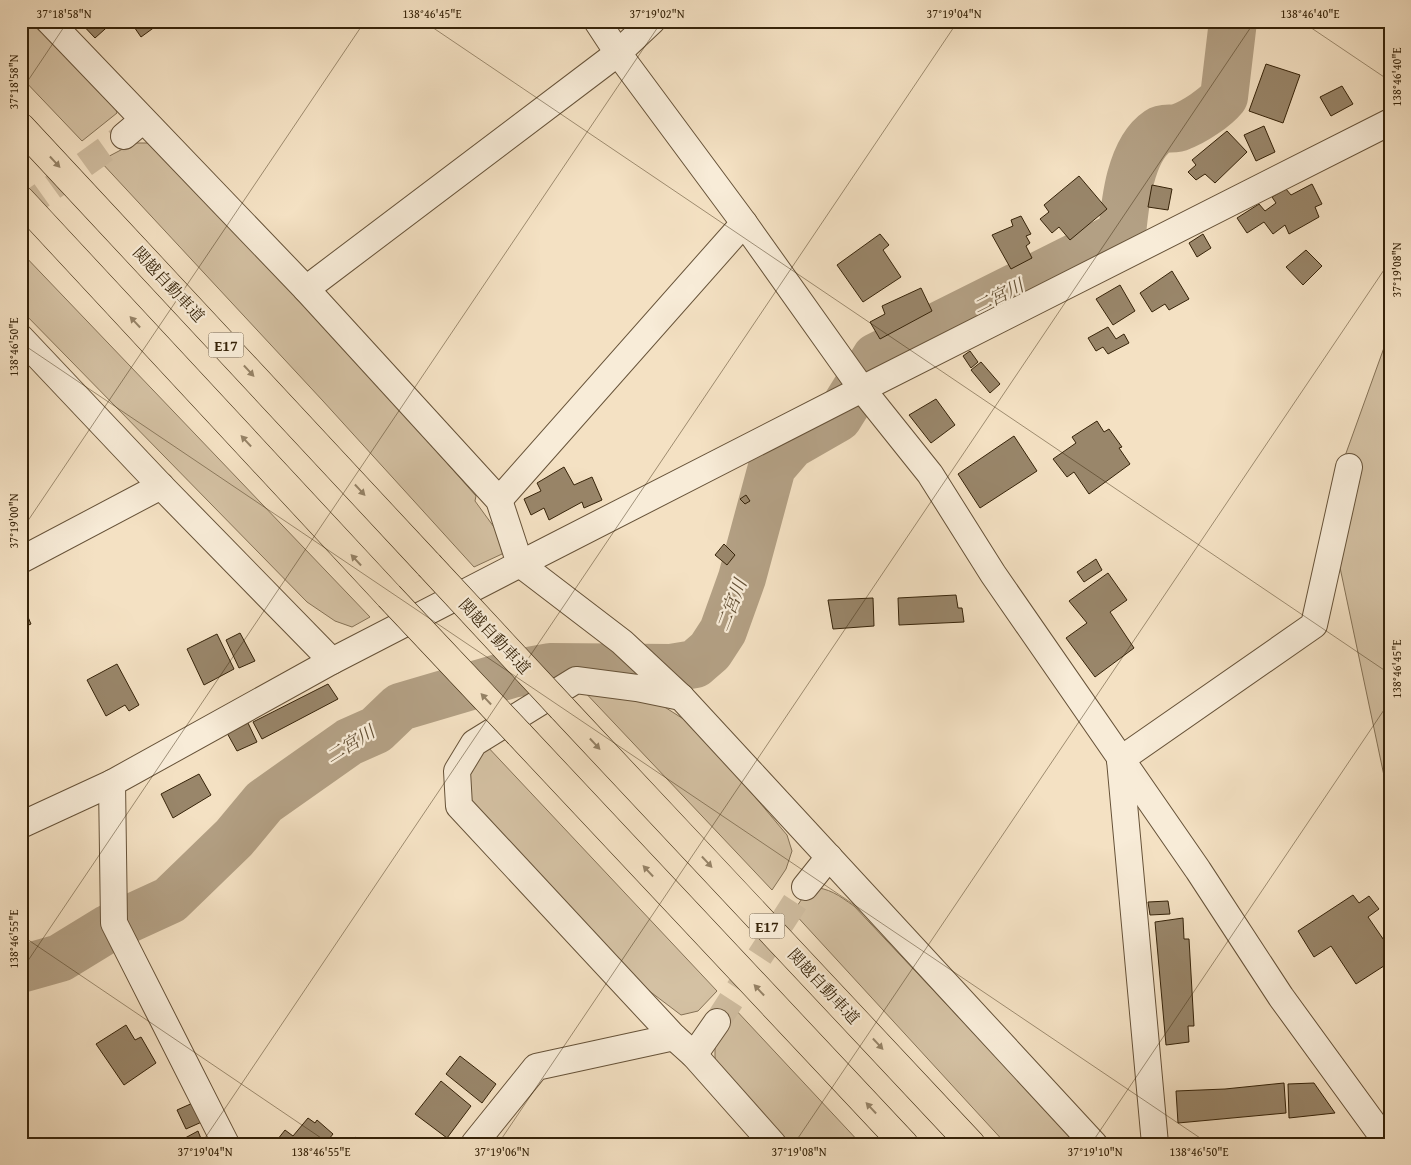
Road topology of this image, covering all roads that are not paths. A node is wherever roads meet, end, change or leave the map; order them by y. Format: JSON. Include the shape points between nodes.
{"nodes":[{"id":1,"x":49,"y":21,"type":"edge"},
{"id":2,"x":597,"y":21,"type":"edge"},
{"id":3,"x":652,"y":21,"type":"edge"},
{"id":4,"x":618,"y":53,"type":"junction"},
{"id":5,"x":1390,"y":122,"type":"edge"},
{"id":6,"x":21,"y":127,"type":"edge"},
{"id":7,"x":21,"y":200,"type":"edge"},
{"id":8,"x":744,"y":223,"type":"junction"},
{"id":9,"x":306,"y":289,"type":"junction"},
{"id":10,"x":21,"y":338,"type":"edge"},
{"id":11,"x":862,"y":389,"type":"junction"},
{"id":12,"x":1349,"y":467,"type":"dead end"},
{"id":13,"x":160,"y":486,"type":"junction"},
{"id":14,"x":499,"y":500,"type":"junction"},
{"id":15,"x":21,"y":560,"type":"edge"},
{"id":16,"x":520,"y":564,"type":"junction"},
{"id":17,"x":332,"y":662,"type":"junction"},
{"id":18,"x":682,"y":698,"type":"junction"},
{"id":19,"x":1120,"y":760,"type":"junction"},
{"id":20,"x":112,"y":783,"type":"junction"},
{"id":21,"x":21,"y":825,"type":"edge"},
{"id":22,"x":829,"y":857,"type":"junction"},
{"id":23,"x":805,"y":887,"type":"tunnel mouth"},
{"id":24,"x":717,"y":1022,"type":"tunnel mouth"},
{"id":25,"x":674,"y":1037,"type":"junction"},
{"id":26,"x":694,"y":1056,"type":"junction"},
{"id":27,"x":226,"y":1144,"type":"edge"},
{"id":28,"x":474,"y":1144,"type":"edge"},
{"id":29,"x":773,"y":1144,"type":"edge"},
{"id":30,"x":904,"y":1144,"type":"edge"},
{"id":31,"x":971,"y":1144,"type":"edge"},
{"id":32,"x":1094,"y":1144,"type":"edge"},
{"id":33,"x":1155,"y":1144,"type":"edge"},
{"id":34,"x":1388,"y":1144,"type":"edge"}],
"edges":[{"from":1,"to":9,"type":"street","via":[[134,128]]},
{"from":2,"to":4,"type":"street"},
{"from":3,"to":4,"type":"street"},
{"from":4,"to":8,"type":"street"},
{"from":4,"to":9,"type":"street"},
{"from":5,"to":11,"type":"street"},
{"from":6,"to":31,"type":"highway","name":"関越自動車道","number":"E17","one_way":true,"bridge":true},
{"from":30,"to":7,"type":"highway","one_way":true,"bridge":true},
{"from":8,"to":11,"type":"street"},
{"from":8,"to":14,"type":"street"},
{"from":9,"to":14,"type":"street"},
{"from":10,"to":13,"type":"street"},
{"from":11,"to":16,"type":"street"},
{"from":11,"to":19,"type":"street","via":[[930,474],[993,574]]},
{"from":12,"to":19,"type":"street","via":[[1314,625]]},
{"from":13,"to":15,"type":"street"},
{"from":13,"to":17,"type":"street"},
{"from":14,"to":16,"type":"street"},
{"from":16,"to":17,"type":"street"},
{"from":16,"to":18,"type":"street","via":[[622,642]]},
{"from":17,"to":20,"type":"street"},
{"from":18,"to":22,"type":"street"},
{"from":18,"to":25,"type":"street","via":[[576,680],[474,743],[457,770],[459,806]]},
{"from":19,"to":33,"type":"street"},
{"from":19,"to":34,"type":"street","via":[[1198,870],[1281,997]]},
{"from":20,"to":21,"type":"street"},
{"from":20,"to":27,"type":"street","via":[[114,923]]},
{"from":22,"to":23,"type":"street"},
{"from":22,"to":32,"type":"street"},
{"from":24,"to":26,"type":"street"},
{"from":25,"to":26,"type":"street"},
{"from":25,"to":28,"type":"street","via":[[536,1066]]},
{"from":26,"to":29,"type":"street"}]}
